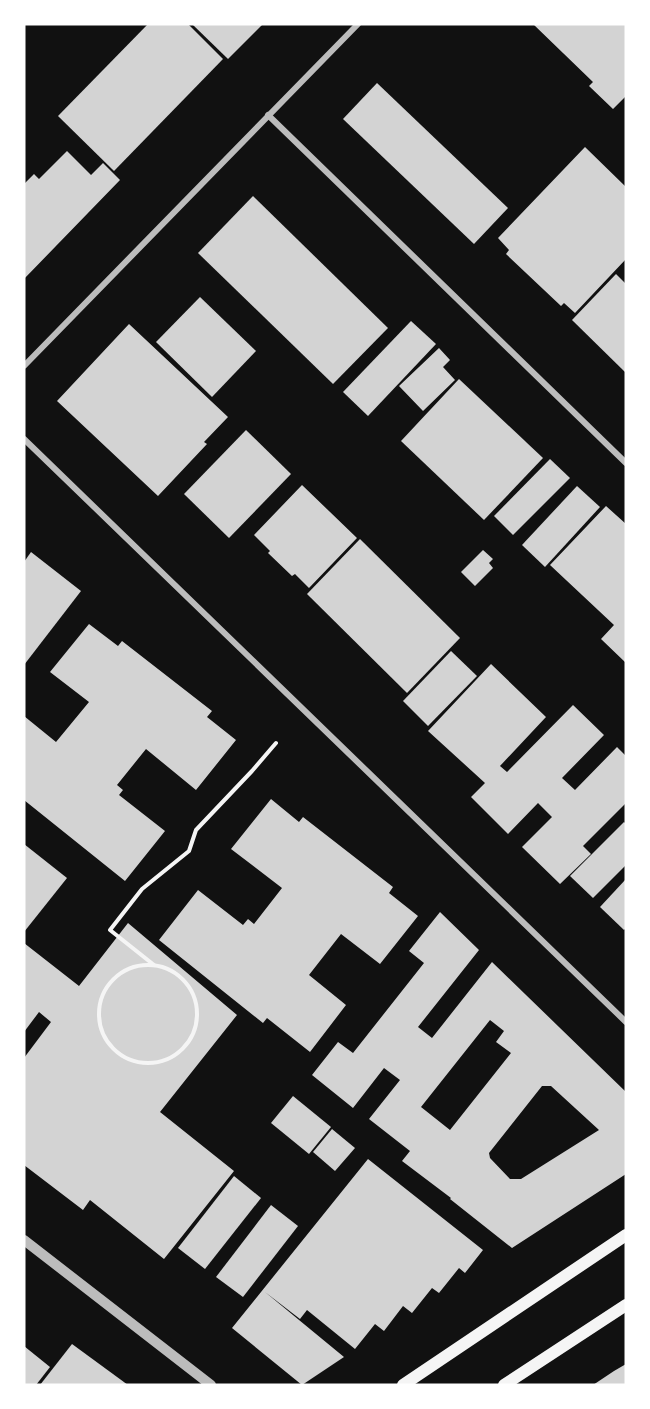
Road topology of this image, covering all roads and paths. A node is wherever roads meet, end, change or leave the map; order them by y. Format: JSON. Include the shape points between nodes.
{"nodes":[{"id":1,"x":358,"y":24,"type":"edge"},
{"id":2,"x":268,"y":115,"type":"junction"},
{"id":3,"x":24,"y":366,"type":"edge"},
{"id":4,"x":24,"y":439,"type":"edge"},
{"id":5,"x":626,"y":463,"type":"edge"},
{"id":6,"x":276,"y":743,"type":"dead end"},
{"id":7,"x":154,"y":965,"type":"junction"},
{"id":8,"x":626,"y":1022,"type":"edge"},
{"id":9,"x":626,"y":1235,"type":"edge"},
{"id":10,"x":24,"y":1240,"type":"edge"},
{"id":11,"x":626,"y":1305,"type":"edge"},
{"id":12,"x":211,"y":1385,"type":"edge"},
{"id":13,"x":403,"y":1385,"type":"edge"},
{"id":14,"x":504,"y":1385,"type":"edge"}],
"edges":[{"from":1,"to":2,"type":"street"},
{"from":2,"to":3,"type":"street"},
{"from":2,"to":5,"type":"street"},
{"from":4,"to":8,"type":"street"},
{"from":6,"to":7,"type":"path","via":[[196,830],[189,851],[142,889],[110,930]]},
{"from":7,"to":7,"type":"path","via":[[130,968],[116,976],[100,1004],[99,1020],[113,1049],[143,1064],[167,1060],[187,1045],[198,1015],[196,999],[188,985],[176,973]]},
{"from":9,"to":13,"type":"main road"},
{"from":10,"to":12,"type":"street"},
{"from":11,"to":14,"type":"main road"}]}
